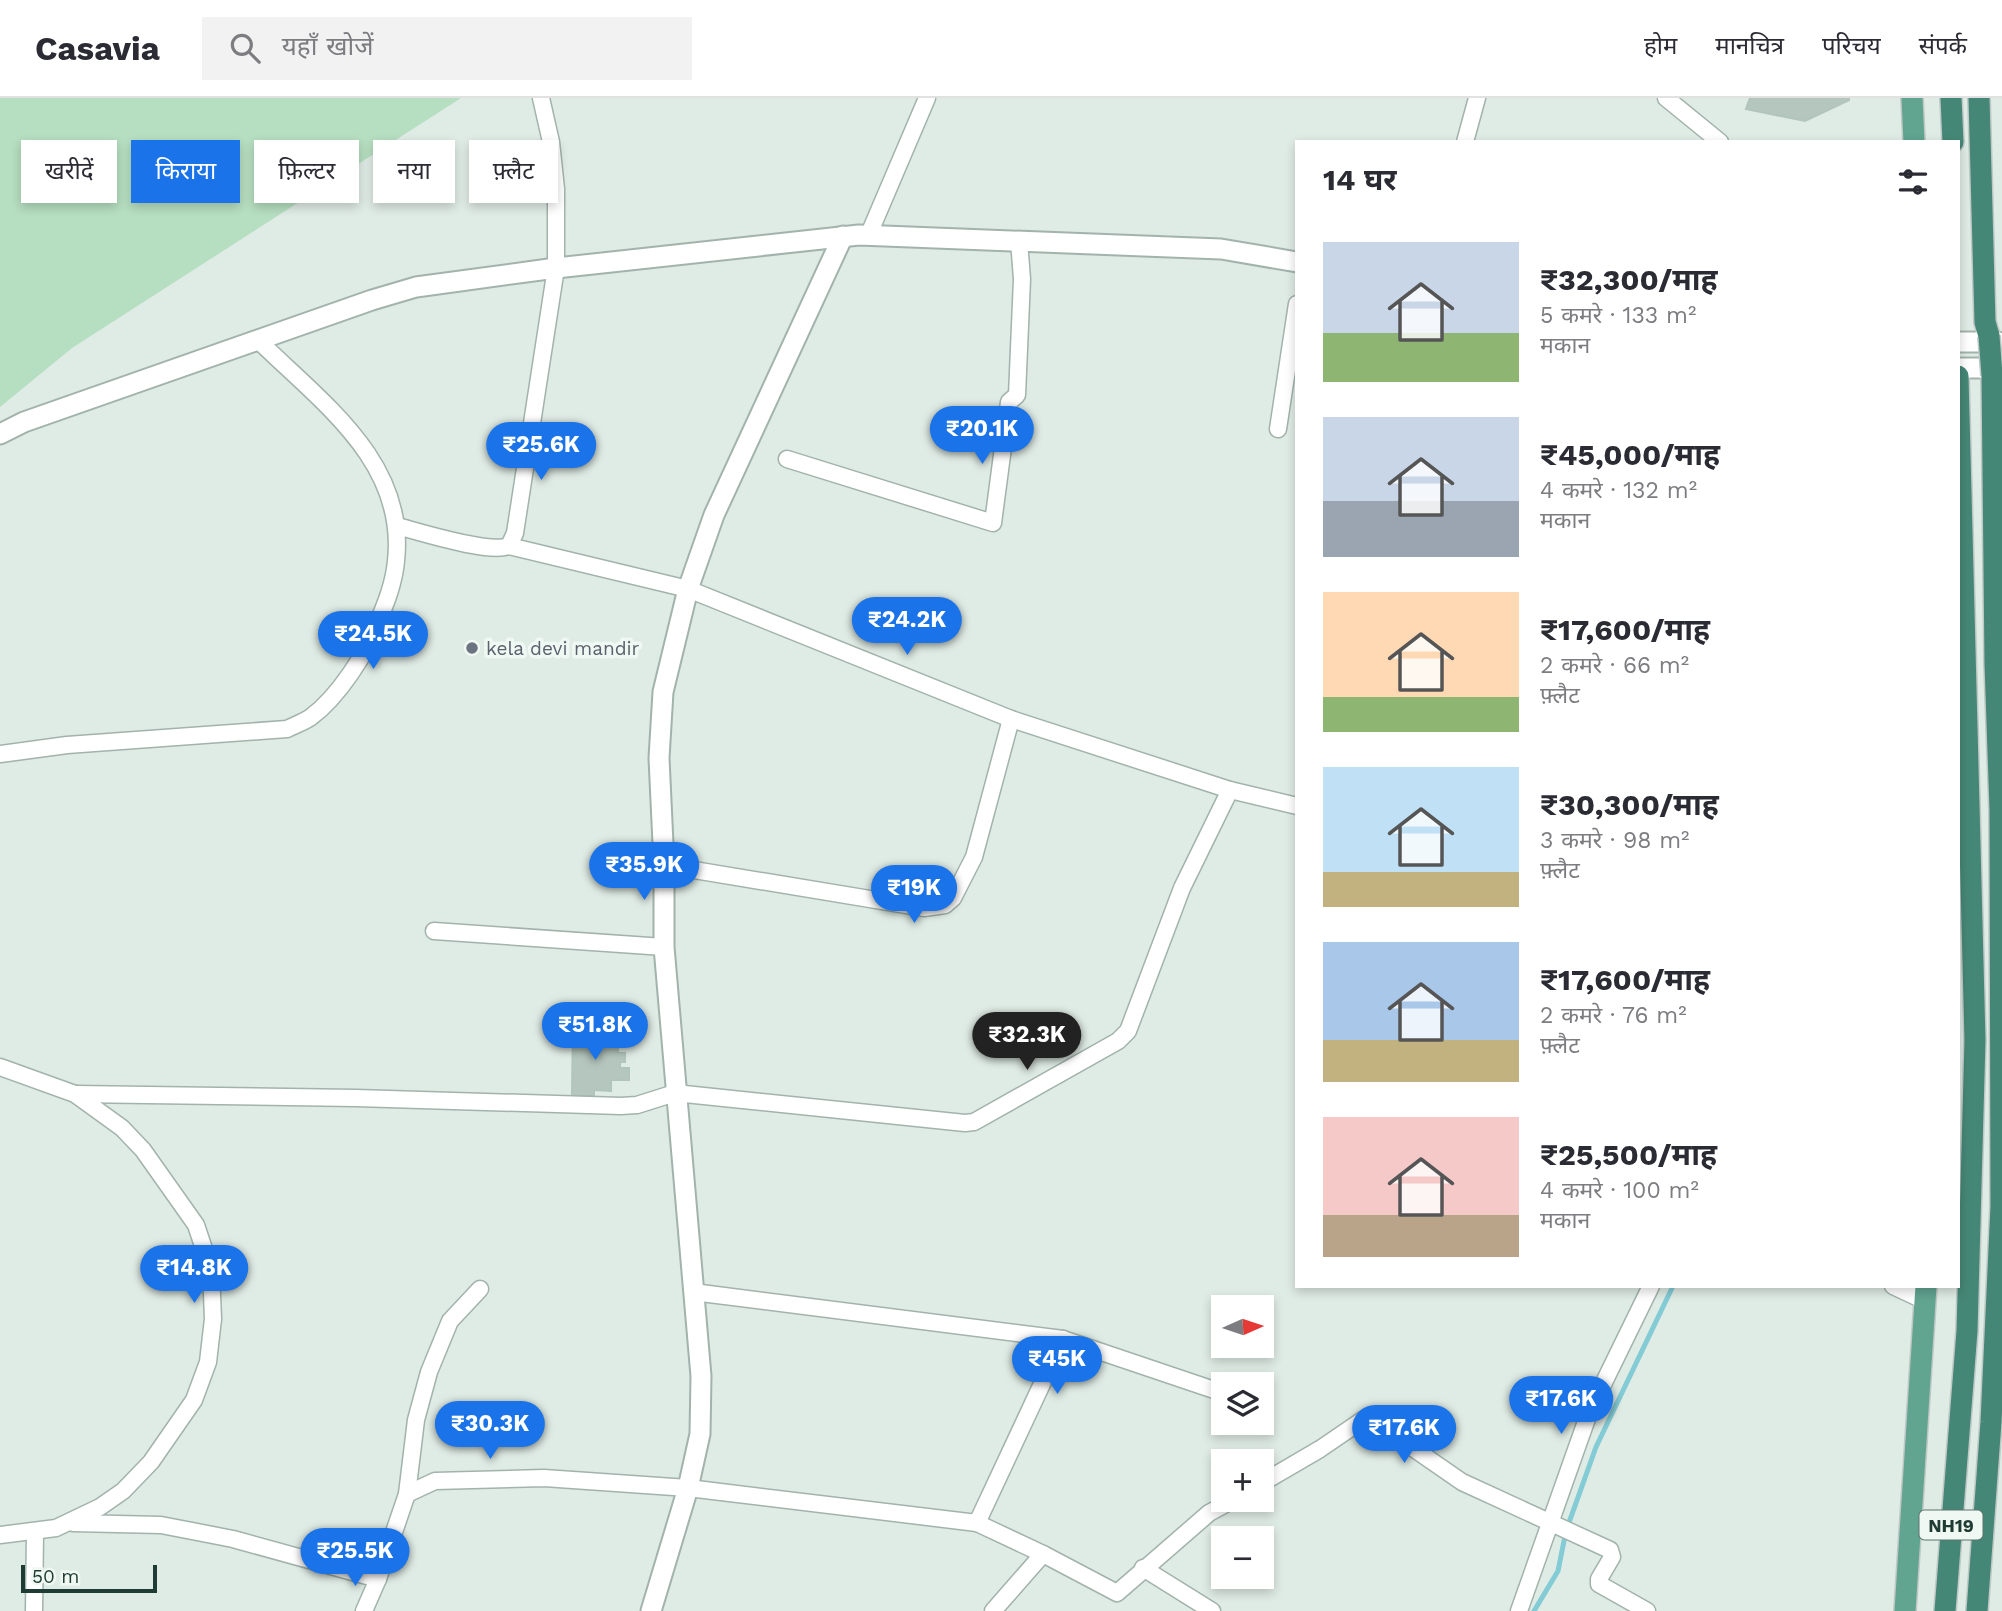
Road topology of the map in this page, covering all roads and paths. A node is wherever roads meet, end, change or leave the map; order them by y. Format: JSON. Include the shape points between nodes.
{"nodes":[{"id":1,"x":927,"y":98,"type":"edge"},
{"id":2,"x":1477,"y":98,"type":"edge"},
{"id":3,"x":1666,"y":98,"type":"edge"},
{"id":4,"x":1912,"y":98,"type":"edge"},
{"id":5,"x":1951,"y":98,"type":"edge"},
{"id":6,"x":1979,"y":98,"type":"edge"},
{"id":7,"x":544,"y":99,"type":"edge"},
{"id":8,"x":1466,"y":140,"type":"edge"},
{"id":9,"x":1718,"y":140,"type":"edge"},
{"id":10,"x":1914,"y":140,"type":"edge"},
{"id":11,"x":1953,"y":140,"type":"edge"},
{"id":12,"x":869,"y":234,"type":"junction"},
{"id":13,"x":843,"y":236,"type":"junction"},
{"id":14,"x":1019,"y":241,"type":"junction"},
{"id":15,"x":1295,"y":262,"type":"edge"},
{"id":16,"x":556,"y":268,"type":"junction"},
{"id":17,"x":1295,"y":317,"type":"edge"},
{"id":18,"x":259,"y":341,"type":"junction"},
{"id":19,"x":1960,"y":342,"type":"edge"},
{"id":20,"x":2002,"y":346,"type":"edge"},
{"id":21,"x":2002,"y":366,"type":"edge"},
{"id":22,"x":1960,"y":369,"type":"edge"},
{"id":23,"x":1278,"y":429,"type":"dead end"},
{"id":24,"x":0,"y":434,"type":"edge"},
{"id":25,"x":1960,"y":454,"type":"edge"},
{"id":26,"x":788,"y":459,"type":"dead end"},
{"id":27,"x":397,"y":526,"type":"junction"},
{"id":28,"x":509,"y":546,"type":"junction"},
{"id":29,"x":688,"y":589,"type":"junction"},
{"id":30,"x":1011,"y":719,"type":"junction"},
{"id":31,"x":0,"y":754,"type":"edge"},
{"id":32,"x":1230,"y":790,"type":"junction"},
{"id":33,"x":1295,"y":806,"type":"edge"},
{"id":34,"x":664,"y":865,"type":"junction"},
{"id":35,"x":434,"y":931,"type":"dead end"},
{"id":36,"x":664,"y":947,"type":"junction"},
{"id":37,"x":0,"y":1067,"type":"edge"},
{"id":38,"x":675,"y":1093,"type":"junction"},
{"id":39,"x":75,"y":1094,"type":"junction"},
{"id":40,"x":1650,"y":1288,"type":"edge"},
{"id":41,"x":1901,"y":1288,"type":"edge"},
{"id":42,"x":480,"y":1289,"type":"dead end"},
{"id":43,"x":693,"y":1292,"type":"junction"},
{"id":44,"x":1926,"y":1294,"type":"edge"},
{"id":45,"x":1063,"y":1339,"type":"junction"},
{"id":46,"x":1211,"y":1389,"type":"edge"},
{"id":47,"x":1274,"y":1476,"type":"edge"},
{"id":48,"x":688,"y":1488,"type":"junction"},
{"id":49,"x":407,"y":1494,"type":"junction"},
{"id":50,"x":1211,"y":1512,"type":"edge"},
{"id":51,"x":69,"y":1522,"type":"junction"},
{"id":52,"x":977,"y":1523,"type":"junction"},
{"id":53,"x":1558,"y":1527,"type":"junction"},
{"id":54,"x":35,"y":1532,"type":"junction"},
{"id":55,"x":0,"y":1535,"type":"edge"},
{"id":56,"x":1043,"y":1554,"type":"junction"},
{"id":57,"x":1143,"y":1568,"type":"junction"},
{"id":58,"x":378,"y":1579,"type":"junction"},
{"id":59,"x":368,"y":1609,"type":"edge"},
{"id":60,"x":34,"y":1611,"type":"edge"},
{"id":61,"x":651,"y":1611,"type":"edge"},
{"id":62,"x":993,"y":1611,"type":"edge"},
{"id":63,"x":1212,"y":1611,"type":"edge"},
{"id":64,"x":1519,"y":1611,"type":"edge"},
{"id":65,"x":1647,"y":1611,"type":"edge"},
{"id":66,"x":1905,"y":1611,"type":"edge"},
{"id":67,"x":1945,"y":1611,"type":"edge"},
{"id":68,"x":1977,"y":1611,"type":"edge"}],
"edges":[{"from":1,"to":12,"type":"street"},
{"from":2,"to":8,"type":"street"},
{"from":3,"to":9,"type":"street"},
{"from":4,"to":10,"type":"main road"},
{"from":5,"to":11,"type":"highway"},
{"from":6,"to":68,"type":"highway","number":"NH19","bridge":true,"via":[[1985,322],[1992,375],[2001,1206],[1992,1422]]},
{"from":7,"to":16,"type":"street","via":[[556,189]]},
{"from":12,"to":13,"type":"street"},
{"from":12,"to":14,"type":"street"},
{"from":13,"to":16,"type":"street"},
{"from":13,"to":29,"type":"street","via":[[714,515]]},
{"from":14,"to":15,"type":"street","via":[[1221,249]]},
{"from":14,"to":26,"type":"street","via":[[1017,395],[1009,402],[993,523]]},
{"from":16,"to":18,"type":"street","via":[[416,288]]},
{"from":16,"to":28,"type":"street"},
{"from":17,"to":23,"type":"street"},
{"from":18,"to":24,"type":"street"},
{"from":18,"to":27,"type":"street","via":[[364,446],[379,469]]},
{"from":19,"to":20,"type":"street","via":[[1998,342]]},
{"from":21,"to":22,"type":"street"},
{"from":25,"to":67,"type":"highway","number":"NH19","via":[[1975,1040],[1967,1331]]},
{"from":27,"to":28,"type":"street","via":[[460,542]]},
{"from":27,"to":31,"type":"street","via":[[390,593],[374,635],[340,688],[311,717],[288,729]]},
{"from":28,"to":29,"type":"street"},
{"from":29,"to":30,"type":"street"},
{"from":29,"to":34,"type":"street","via":[[660,719]]},
{"from":30,"to":32,"type":"street"},
{"from":30,"to":34,"type":"street","via":[[974,857],[945,905],[924,908]]},
{"from":32,"to":33,"type":"street"},
{"from":32,"to":38,"type":"street","via":[[1182,888],[1128,1031],[980,1120],[965,1123]]},
{"from":34,"to":36,"type":"street"},
{"from":35,"to":36,"type":"street"},
{"from":36,"to":38,"type":"street"},
{"from":37,"to":39,"type":"street"},
{"from":38,"to":39,"type":"street","via":[[621,1106]]},
{"from":38,"to":43,"type":"street"},
{"from":39,"to":51,"type":"street","via":[[122,1128],[143,1150],[196,1225],[211,1270],[214,1319],[208,1362],[194,1400],[151,1462],[123,1491]]},
{"from":40,"to":53,"type":"street","via":[[1589,1413]]},
{"from":41,"to":44,"type":"street"},
{"from":42,"to":49,"type":"street","via":[[450,1321],[429,1372],[416,1420]]},
{"from":43,"to":45,"type":"street"},
{"from":43,"to":48,"type":"street","via":[[701,1376],[700,1423]]},
{"from":44,"to":66,"type":"main road"},
{"from":45,"to":46,"type":"street"},
{"from":45,"to":52,"type":"street"},
{"from":47,"to":53,"type":"street","via":[[1364,1419],[1371,1419],[1462,1482]]},
{"from":48,"to":49,"type":"street","via":[[544,1478],[435,1481]]},
{"from":48,"to":52,"type":"street"},
{"from":48,"to":61,"type":"street"},
{"from":49,"to":58,"type":"street"},
{"from":50,"to":57,"type":"street"},
{"from":51,"to":54,"type":"street"},
{"from":51,"to":58,"type":"street","via":[[161,1525],[233,1539]]},
{"from":52,"to":56,"type":"street"},
{"from":53,"to":64,"type":"street"},
{"from":53,"to":65,"type":"street","via":[[1613,1553],[1599,1584]]},
{"from":54,"to":55,"type":"street"},
{"from":54,"to":60,"type":"street"},
{"from":56,"to":57,"type":"street","via":[[1117,1593]]},
{"from":56,"to":62,"type":"street"},
{"from":57,"to":63,"type":"street"},
{"from":58,"to":59,"type":"street"}]}
